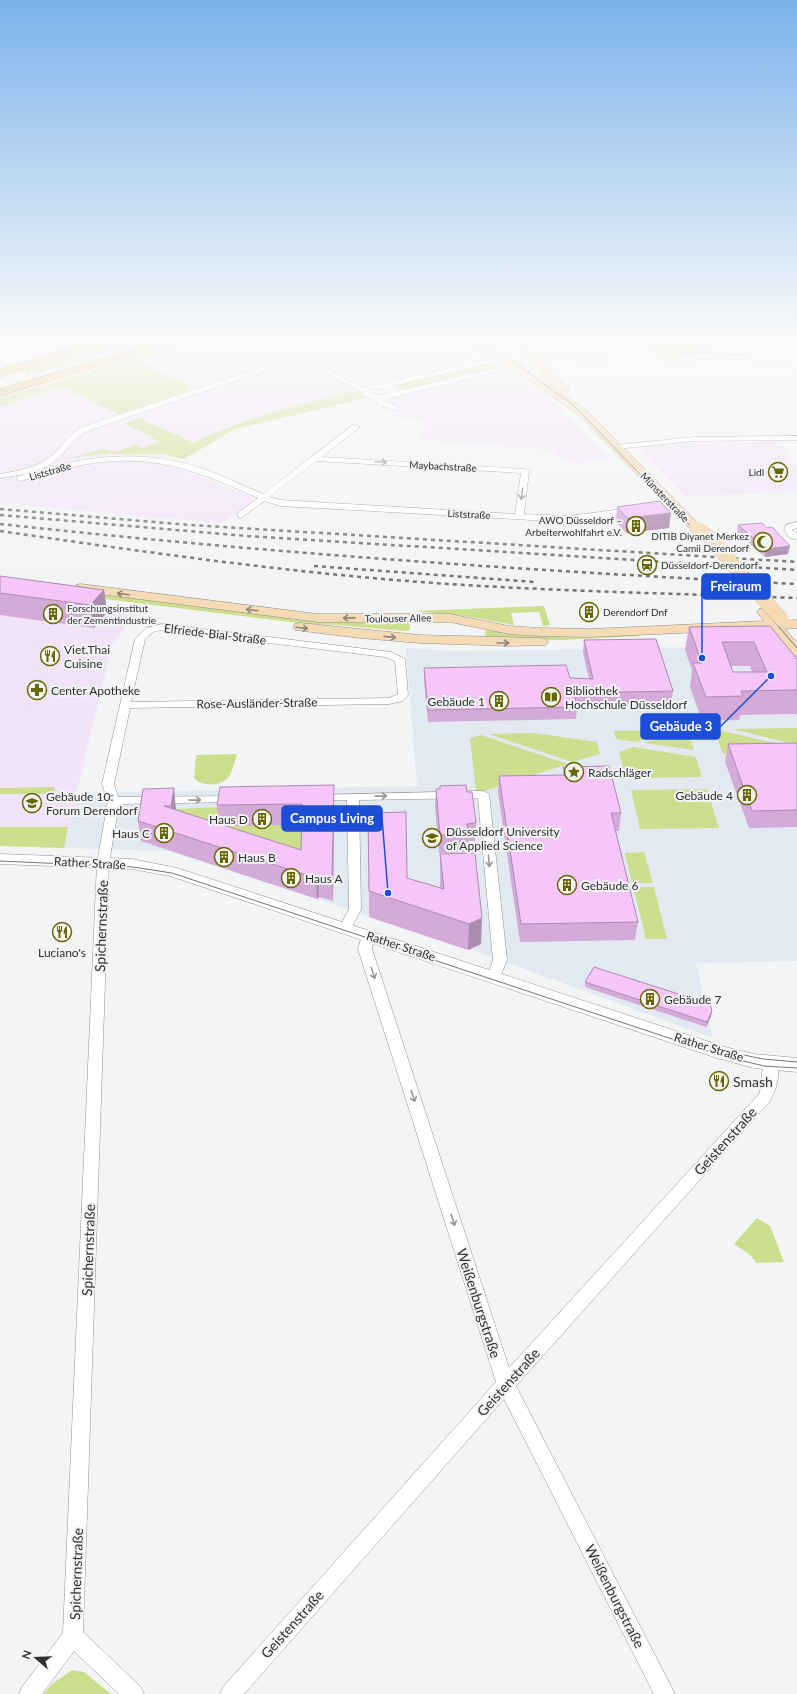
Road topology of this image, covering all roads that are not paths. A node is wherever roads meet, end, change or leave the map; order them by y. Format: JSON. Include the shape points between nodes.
{"nodes":[{"id":1,"x":117,"y":418,"type":"edge"},
{"id":2,"x":588,"y":418,"type":"edge"},
{"id":3,"x":356,"y":427,"type":"dead end"},
{"id":4,"x":797,"y":438,"type":"edge"},
{"id":5,"x":617,"y":447,"type":"junction"},
{"id":6,"x":314,"y":458,"type":"junction"},
{"id":7,"x":0,"y":476,"type":"edge"},
{"id":8,"x":20,"y":479,"type":"dead end"},
{"id":9,"x":265,"y":499,"type":"junction"},
{"id":10,"x":642,"y":510,"type":"edge"},
{"id":11,"x":241,"y":515,"type":"dead end"},
{"id":12,"x":519,"y":517,"type":"junction"},
{"id":13,"x":793,"y":526,"type":"edge"},
{"id":14,"x":797,"y":537,"type":"edge"},
{"id":15,"x":498,"y":628,"type":"junction"},
{"id":16,"x":787,"y":628,"type":"edge"},
{"id":17,"x":464,"y":642,"type":"junction"},
{"id":18,"x":797,"y":652,"type":"edge"},
{"id":19,"x":389,"y":701,"type":"joint"},
{"id":20,"x":125,"y":705,"type":"junction"},
{"id":21,"x":353,"y":797,"type":"junction"},
{"id":22,"x":307,"y":798,"type":"edge"},
{"id":23,"x":245,"y":799,"type":"edge"},
{"id":24,"x":114,"y":802,"type":"junction"},
{"id":25,"x":0,"y":859,"type":"edge"},
{"id":26,"x":103,"y":863,"type":"junction"},
{"id":27,"x":345,"y":928,"type":"junction"},
{"id":28,"x":368,"y":935,"type":"junction"},
{"id":29,"x":494,"y":977,"type":"junction"},
{"id":30,"x":770,"y":1064,"type":"junction"},
{"id":31,"x":797,"y":1065,"type":"edge"},
{"id":32,"x":506,"y":1384,"type":"junction"},
{"id":33,"x":73,"y":1636,"type":"junction"},
{"id":34,"x":29,"y":1694,"type":"edge"},
{"id":35,"x":134,"y":1694,"type":"edge"},
{"id":36,"x":230,"y":1694,"type":"edge"},
{"id":37,"x":665,"y":1694,"type":"edge"}],
"edges":[{"from":1,"to":7,"type":"street","via":[[85,429],[68,440],[46,463]]},
{"from":2,"to":5,"type":"main road","name":"Münsterstraße"},
{"from":3,"to":6,"type":"street"},
{"from":4,"to":5,"type":"street","via":[[694,439]]},
{"from":5,"to":16,"type":"main road","name":"Münsterstraße","bridge":true,"via":[[668,506],[716,544]]},
{"from":6,"to":9,"type":"street"},
{"from":6,"to":12,"type":"street","name":"Maybachstraße","one_way":true,"via":[[525,471]]},
{"from":8,"to":9,"type":"street","name":"Liststraße","via":[[72,464],[137,458],[192,467]]},
{"from":9,"to":11,"type":"street"},
{"from":9,"to":12,"type":"street","name":"Liststraße","via":[[281,503]]},
{"from":10,"to":12,"type":"street","name":"Liststraße","via":[[568,519]]},
{"from":13,"to":14,"type":"street","via":[[790,533]]},
{"from":15,"to":16,"type":"main road","name":"Toulouser Allee","via":[[591,633]]},
{"from":15,"to":17,"type":"main road","via":[[465,625],[450,631],[452,637]]},
{"from":15,"to":17,"type":"main road","name":"Toulouser Allee","one_way":true,"via":[[450,618],[318,618],[70,592],[308,628]]},
{"from":17,"to":16,"type":"main road","name":"Toulouser Allee","one_way":true,"via":[[550,642]]},
{"from":16,"to":18,"type":"main road","name":"Münsterstraße"},
{"from":19,"to":20,"type":"street","name":"Rose-Ausländer-Straße"},
{"from":19,"to":20,"type":"street","name":"Elfriede-Bial-Straße","via":[[399,699],[403,695],[400,659],[395,656],[162,627],[144,632],[140,640]]},
{"from":20,"to":24,"type":"street","name":"Elfriede-Bial-Straße","via":[[108,784]]},
{"from":21,"to":22,"type":"street"},
{"from":21,"to":27,"type":"street","via":[[355,909]]},
{"from":21,"to":29,"type":"street","one_way":true,"via":[[483,794],[500,960]]},
{"from":24,"to":23,"type":"street","one_way":true},
{"from":24,"to":26,"type":"street","name":"Elfriede-Bial-Straße"},
{"from":25,"to":26,"type":"street","name":"Rather Straße"},
{"from":26,"to":27,"type":"street","name":"Rather Straße","via":[[148,866],[172,871]]},
{"from":26,"to":33,"type":"street","name":"Spichernstraße"},
{"from":27,"to":28,"type":"street","name":"Rather Straße"},
{"from":28,"to":29,"type":"street","name":"Rather Straße"},
{"from":28,"to":32,"type":"street","name":"Weißenburgstraße","one_way":true,"via":[[365,949]]},
{"from":29,"to":30,"type":"street","name":"Rather Straße","via":[[723,1052]]},
{"from":30,"to":31,"type":"street","name":"Rather Straße"},
{"from":30,"to":32,"type":"street","name":"Geistenstraße","via":[[770,1085],[765,1097]]},
{"from":32,"to":36,"type":"street","name":"Geistenstraße"},
{"from":32,"to":37,"type":"street","name":"Weißenburgstraße"},
{"from":33,"to":34,"type":"street","name":"Spichernstraße"},
{"from":33,"to":35,"type":"street","name":"Spichernstraße"}]}
